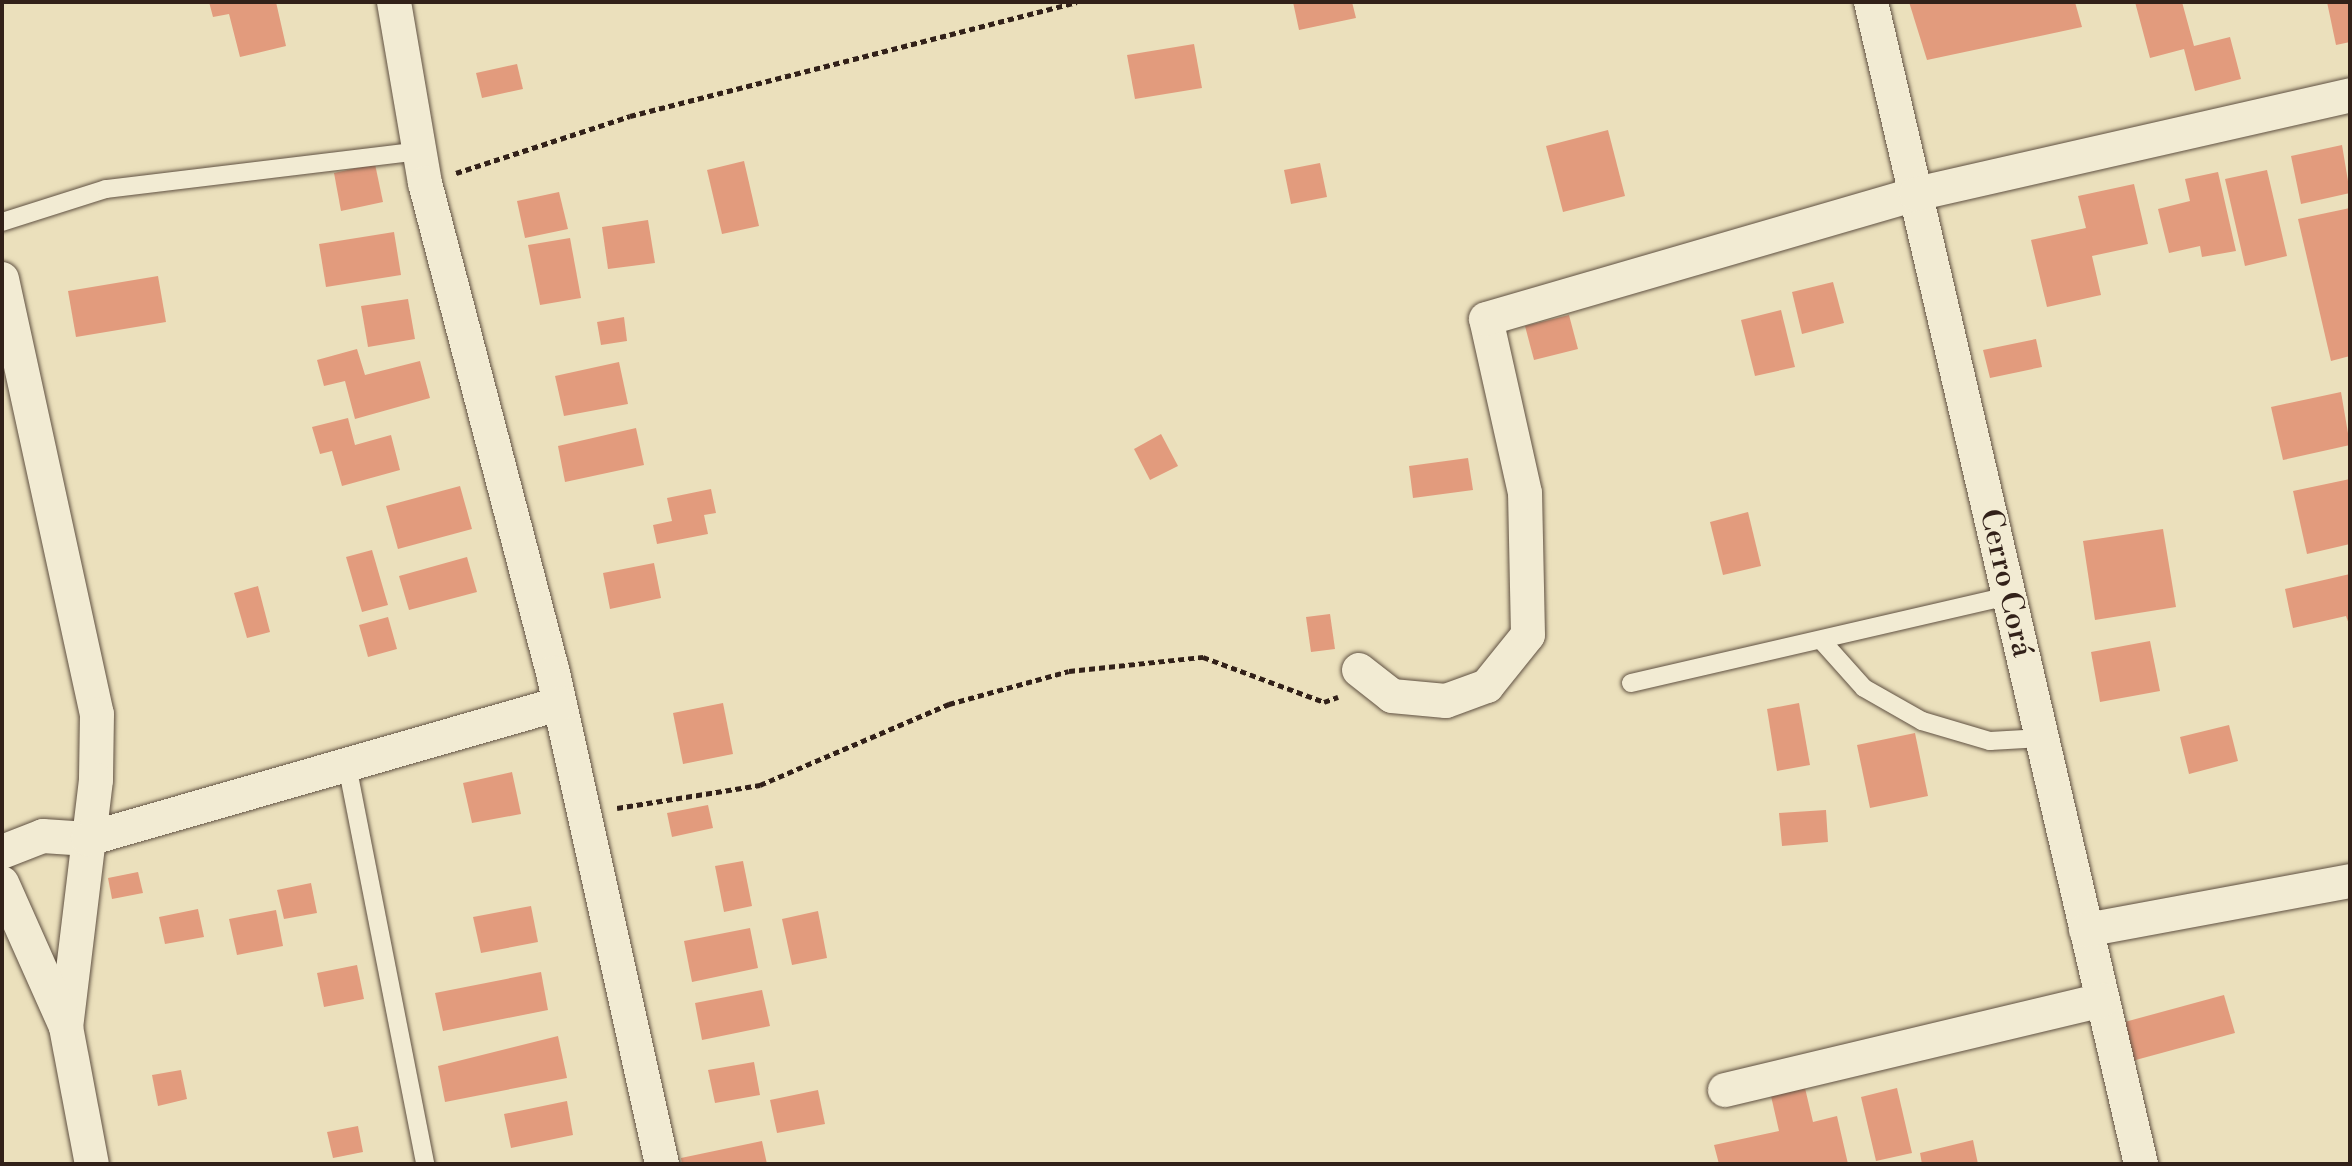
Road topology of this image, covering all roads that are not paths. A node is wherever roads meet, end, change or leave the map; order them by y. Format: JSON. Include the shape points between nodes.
{"nodes":[{"id":1,"x":394,"y":2,"type":"edge"},
{"id":2,"x":1871,"y":2,"type":"edge"},
{"id":3,"x":2350,"y":95,"type":"edge"},
{"id":4,"x":422,"y":167,"type":"junction"},
{"id":5,"x":1916,"y":194,"type":"junction"},
{"id":6,"x":2,"y":222,"type":"edge"},
{"id":7,"x":2,"y":279,"type":"edge"},
{"id":8,"x":2009,"y":596,"type":"junction"},
{"id":9,"x":1821,"y":640,"type":"junction"},
{"id":10,"x":1359,"y":670,"type":"road end"},
{"id":11,"x":1631,"y":683,"type":"dead end"},
{"id":12,"x":560,"y":704,"type":"junction"},
{"id":13,"x":2042,"y":738,"type":"junction"},
{"id":14,"x":347,"y":765,"type":"junction"},
{"id":15,"x":88,"y":839,"type":"junction"},
{"id":16,"x":2,"y":852,"type":"edge"},
{"id":17,"x":2350,"y":881,"type":"edge"},
{"id":18,"x":2,"y":883,"type":"edge"},
{"id":19,"x":2086,"y":930,"type":"junction"},
{"id":20,"x":2102,"y":1000,"type":"junction"},
{"id":21,"x":66,"y":1027,"type":"junction"},
{"id":22,"x":1725,"y":1090,"type":"dead end"},
{"id":23,"x":92,"y":1164,"type":"edge"},
{"id":24,"x":425,"y":1164,"type":"edge"},
{"id":25,"x":662,"y":1164,"type":"edge"},
{"id":26,"x":2141,"y":1164,"type":"edge"}],
"edges":[{"from":1,"to":4,"type":"street"},
{"from":2,"to":5,"type":"street","name":"Cerro Corá"},
{"from":3,"to":5,"type":"street"},
{"from":4,"to":6,"type":"lane","via":[[106,189]]},
{"from":4,"to":12,"type":"street"},
{"from":5,"to":8,"type":"street","name":"Cerro Corá"},
{"from":5,"to":10,"type":"street","via":[[1486,319],[1525,493],[1528,635],[1487,686],[1446,701],[1392,696]]},
{"from":7,"to":15,"type":"street","via":[[97,714]]},
{"from":8,"to":9,"type":"lane"},
{"from":8,"to":13,"type":"street","name":"Cerro Corá"},
{"from":9,"to":11,"type":"lane"},
{"from":9,"to":13,"type":"lane","via":[[1864,688],[1922,721],[1990,741]]},
{"from":12,"to":14,"type":"street"},
{"from":12,"to":25,"type":"street"},
{"from":13,"to":19,"type":"street","name":"Cerro Corá"},
{"from":14,"to":15,"type":"street"},
{"from":14,"to":24,"type":"lane"},
{"from":15,"to":16,"type":"street","via":[[43,836]]},
{"from":15,"to":21,"type":"street"},
{"from":17,"to":19,"type":"street"},
{"from":18,"to":21,"type":"street"},
{"from":19,"to":20,"type":"street","name":"Cerro Corá"},
{"from":20,"to":22,"type":"street"},
{"from":20,"to":26,"type":"street","name":"Cerro Corá"},
{"from":21,"to":23,"type":"street"}]}
